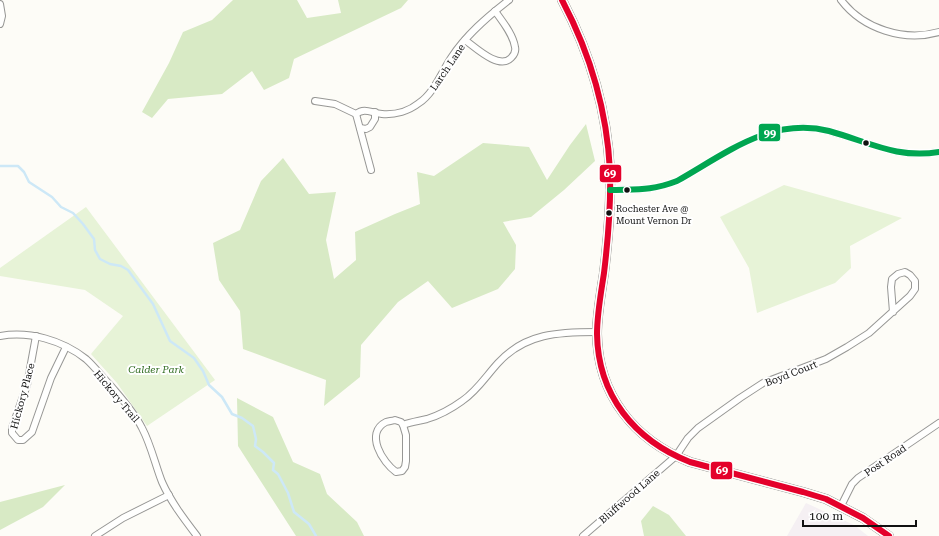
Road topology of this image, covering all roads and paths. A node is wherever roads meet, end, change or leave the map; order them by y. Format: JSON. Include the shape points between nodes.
{"nodes":[{"id":1,"x":509,"y":0,"type":"edge"},
{"id":2,"x":562,"y":0,"type":"edge"},
{"id":3,"x":841,"y":0,"type":"edge"},
{"id":4,"x":0,"y":4,"type":"edge"},
{"id":5,"x":495,"y":11,"type":"junction"},
{"id":6,"x":0,"y":24,"type":"edge"},
{"id":7,"x":939,"y":32,"type":"edge"},
{"id":8,"x":465,"y":40,"type":"junction"},
{"id":9,"x":315,"y":101,"type":"dead end"},
{"id":10,"x":375,"y":112,"type":"junction"},
{"id":11,"x":356,"y":114,"type":"junction"},
{"id":12,"x":360,"y":128,"type":"junction"},
{"id":13,"x":939,"y":152,"type":"edge"},
{"id":14,"x":371,"y":170,"type":"dead end"},
{"id":15,"x":610,"y":190,"type":"junction"},
{"id":16,"x":893,"y":312,"type":"junction"},
{"id":17,"x":597,"y":332,"type":"junction"},
{"id":18,"x":0,"y":336,"type":"edge"},
{"id":19,"x":36,"y":336,"type":"junction"},
{"id":20,"x":66,"y":347,"type":"junction"},
{"id":21,"x":939,"y":423,"type":"edge"},
{"id":22,"x":403,"y":425,"type":"junction"},
{"id":23,"x":676,"y":456,"type":"junction"},
{"id":24,"x":169,"y":495,"type":"junction"},
{"id":25,"x":841,"y":506,"type":"junction"},
{"id":26,"x":95,"y":536,"type":"edge"},
{"id":27,"x":197,"y":536,"type":"edge"},
{"id":28,"x":583,"y":536,"type":"edge"},
{"id":29,"x":889,"y":536,"type":"edge"}],
"edges":[{"from":1,"to":5,"type":"street","name":"Larch Lane"},
{"from":2,"to":15,"type":"main road","via":[[582,41],[598,92],[608,145]]},
{"from":3,"to":7,"type":"street","via":[[860,18],[884,30],[907,35]]},
{"from":4,"to":6,"type":"street"},
{"from":5,"to":8,"type":"street","name":"Larch Lane"},
{"from":5,"to":8,"type":"street","via":[[515,46],[514,55],[510,59],[506,62],[494,61]]},
{"from":8,"to":10,"type":"street","name":"Larch Lane","via":[[421,102],[403,112]]},
{"from":9,"to":11,"type":"street","via":[[334,104]]},
{"from":10,"to":11,"type":"street","name":"Larch Lane","via":[[364,110]]},
{"from":10,"to":12,"type":"street","via":[[375,119],[370,127]]},
{"from":11,"to":12,"type":"street"},
{"from":12,"to":14,"type":"street"},
{"from":13,"to":15,"type":"street","via":[[898,153],[828,131],[788,128],[749,139],[665,186],[639,190]]},
{"from":15,"to":17,"type":"main road"},
{"from":16,"to":16,"type":"street","name":"Boyd Court","via":[[915,289],[915,281],[905,272],[892,279]]},
{"from":16,"to":23,"type":"street","name":"Boyd Court","via":[[847,347],[815,364],[763,383],[740,398],[698,428]]},
{"from":17,"to":22,"type":"street","via":[[565,332],[528,341],[506,355],[475,390],[451,409]]},
{"from":17,"to":23,"type":"main road","via":[[600,364],[616,402],[627,419],[642,434]]},
{"from":18,"to":19,"type":"street","name":"Hickory Trail"},
{"from":19,"to":20,"type":"street","name":"Hickory Trail"},
{"from":19,"to":20,"type":"street","name":"Hickory Place","via":[[27,385],[12,428],[12,433],[18,440],[23,440],[32,432],[51,378]]},
{"from":20,"to":24,"type":"street","name":"Hickory Trail","via":[[86,360],[120,396],[137,419]]},
{"from":21,"to":25,"type":"street","name":"Post Road","via":[[858,478],[847,492]]},
{"from":22,"to":22,"type":"street","via":[[395,420],[386,422],[380,427],[375,439],[379,452],[396,472],[402,471],[406,461],[406,435]]},
{"from":23,"to":25,"type":"main road","via":[[803,492]]},
{"from":23,"to":28,"type":"street","name":"Bluffwood Lane"},
{"from":24,"to":26,"type":"street","via":[[123,518]]},
{"from":24,"to":27,"type":"street","name":"Hickory Trail"},
{"from":25,"to":29,"type":"main road"}]}
